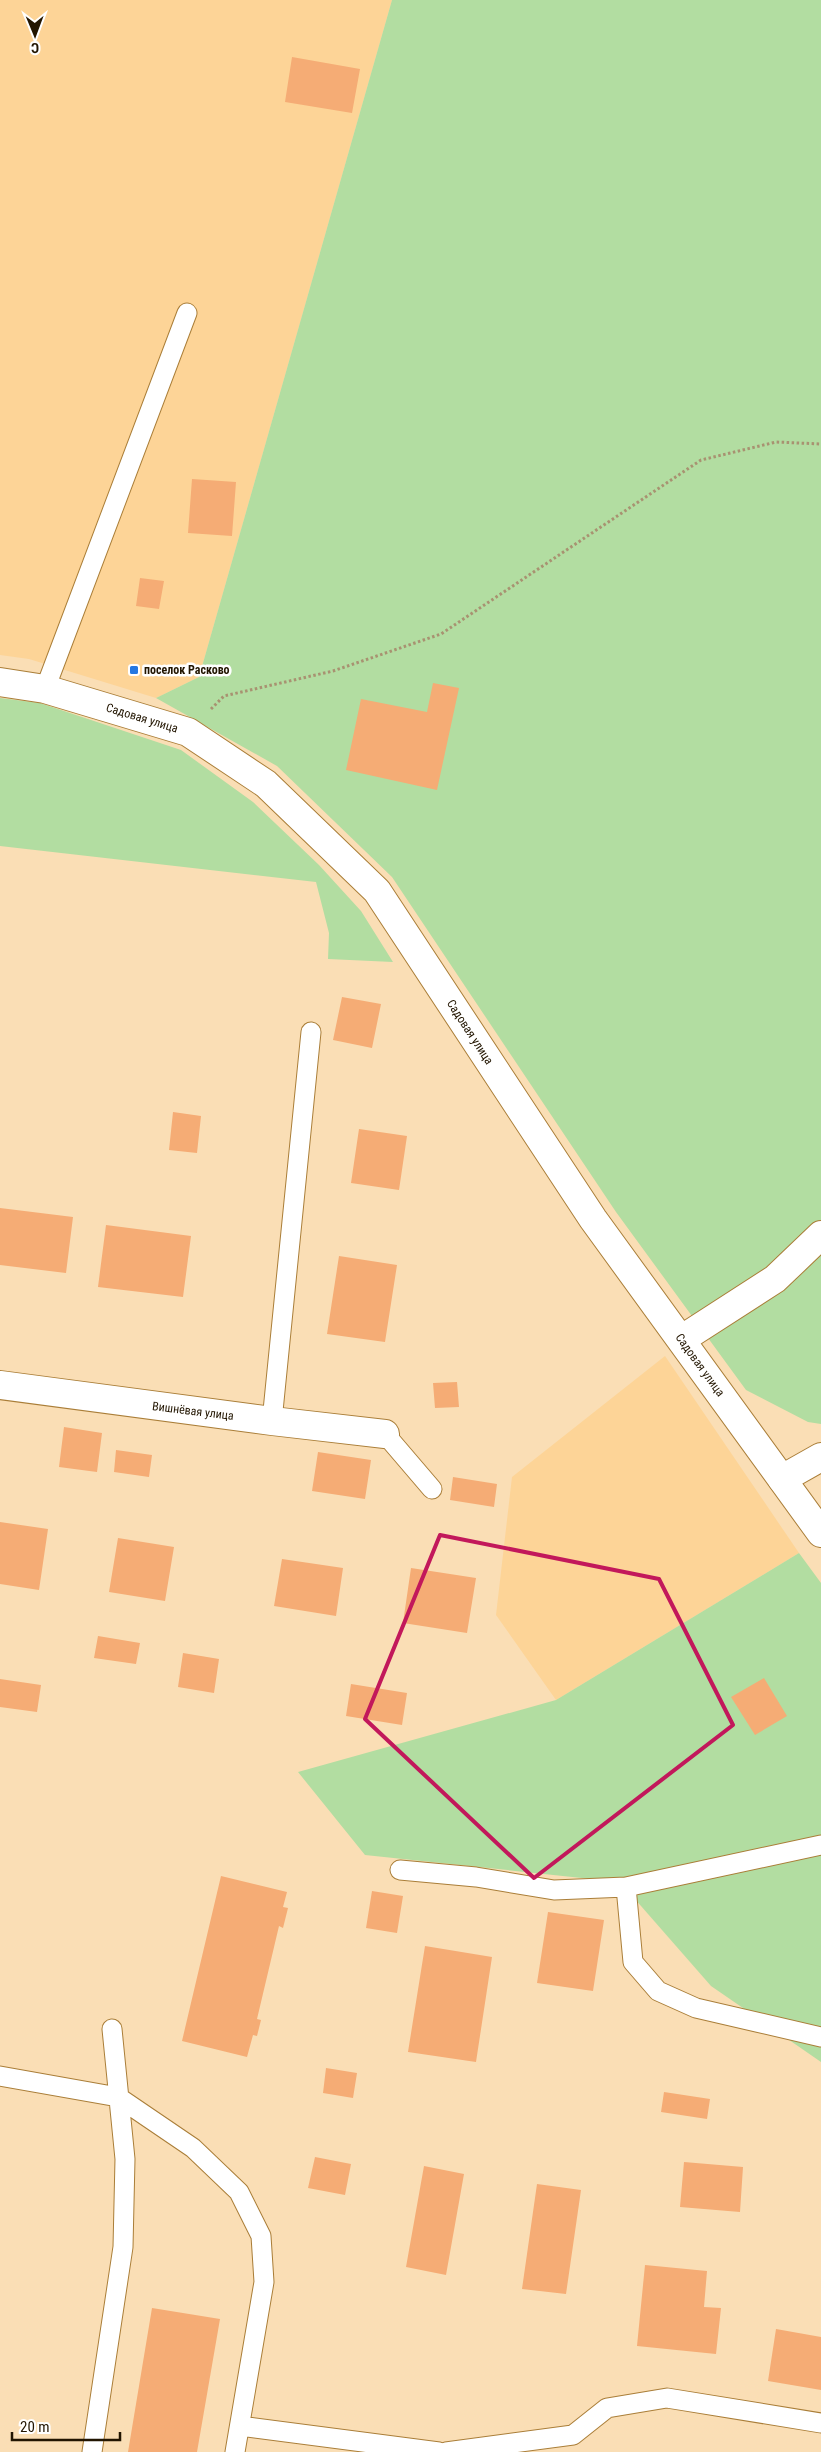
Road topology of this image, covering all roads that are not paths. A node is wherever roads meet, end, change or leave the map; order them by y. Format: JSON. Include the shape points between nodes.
{"nodes":[{"id":1,"x":187,"y":313,"type":"dead end"},
{"id":2,"x":0,"y":682,"type":"edge"},
{"id":3,"x":45,"y":689,"type":"junction"},
{"id":4,"x":311,"y":1032,"type":"dead end"},
{"id":5,"x":821,"y":1235,"type":"edge"},
{"id":6,"x":682,"y":1339,"type":"junction"},
{"id":7,"x":0,"y":1386,"type":"edge"},
{"id":8,"x":272,"y":1421,"type":"junction"},
{"id":9,"x":385,"y":1434,"type":"joint"},
{"id":10,"x":821,"y":1457,"type":"edge"},
{"id":11,"x":782,"y":1478,"type":"junction"},
{"id":12,"x":432,"y":1489,"type":"dead end"},
{"id":13,"x":821,"y":1533,"type":"edge"},
{"id":14,"x":821,"y":1845,"type":"edge"},
{"id":15,"x":400,"y":1870,"type":"dead end"},
{"id":16,"x":626,"y":1887,"type":"junction"},
{"id":17,"x":112,"y":2029,"type":"dead end"},
{"id":18,"x":821,"y":2037,"type":"edge"},
{"id":19,"x":0,"y":2076,"type":"edge"},
{"id":20,"x":118,"y":2097,"type":"junction"},
{"id":21,"x":821,"y":2423,"type":"edge"},
{"id":22,"x":240,"y":2426,"type":"junction"},
{"id":23,"x":92,"y":2452,"type":"edge"},
{"id":24,"x":235,"y":2452,"type":"edge"},
{"id":25,"x":439,"y":2452,"type":"edge"},
{"id":26,"x":446,"y":2452,"type":"edge"}],
"edges":[{"from":1,"to":3,"type":"lane"},
{"from":2,"to":3,"type":"street","name":"Садовая улица"},
{"from":3,"to":6,"type":"street","name":"Садовая улица","via":[[188,732],[266,784],[377,891],[593,1220]]},
{"from":4,"to":8,"type":"lane"},
{"from":5,"to":6,"type":"street","via":[[775,1279]]},
{"from":6,"to":11,"type":"street","name":"Садовая улица"},
{"from":7,"to":8,"type":"street","name":"Вишнёвая улица"},
{"from":8,"to":9,"type":"street","name":"Вишнёвая улица"},
{"from":9,"to":12,"type":"lane"},
{"from":10,"to":11,"type":"street"},
{"from":11,"to":13,"type":"street","name":"Садовая улица"},
{"from":14,"to":16,"type":"lane"},
{"from":15,"to":16,"type":"lane","via":[[476,1877],[554,1890]]},
{"from":16,"to":18,"type":"lane","via":[[633,1962],[658,1991],[696,2008]]},
{"from":17,"to":20,"type":"lane"},
{"from":19,"to":20,"type":"lane"},
{"from":20,"to":22,"type":"lane","via":[[193,2148],[220,2173],[239,2192],[261,2236],[264,2282]]},
{"from":20,"to":23,"type":"lane","via":[[125,2159],[123,2247]]},
{"from":21,"to":26,"type":"lane","via":[[667,2398],[607,2408],[573,2435]]},
{"from":22,"to":24,"type":"lane"},
{"from":22,"to":25,"type":"lane"}]}
